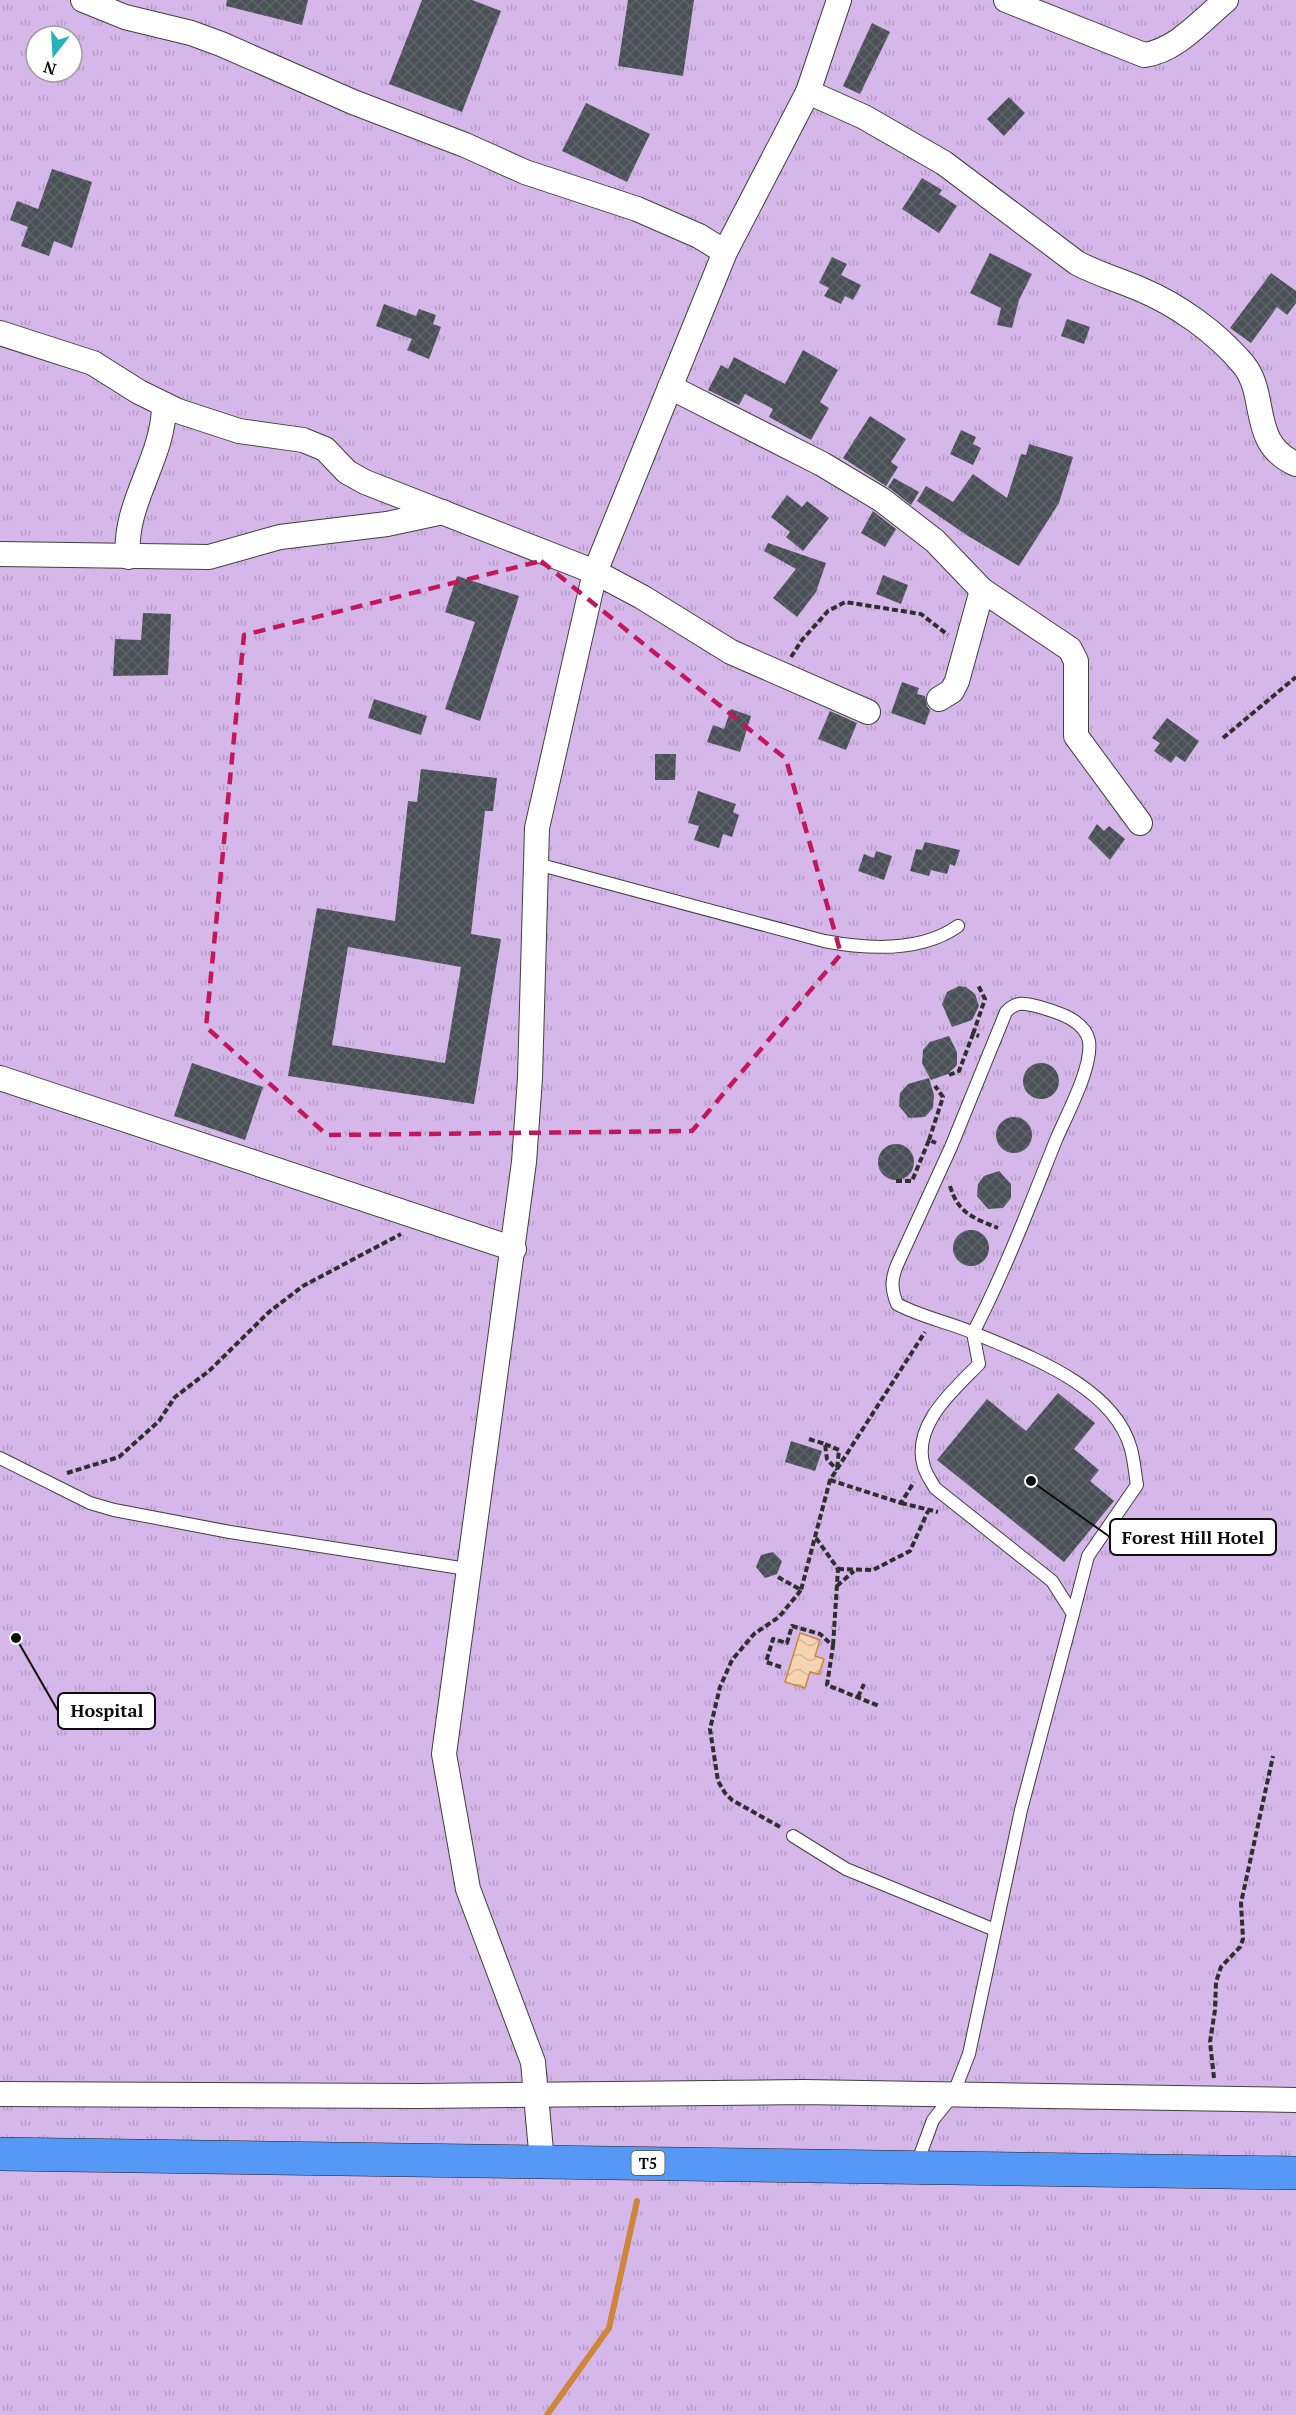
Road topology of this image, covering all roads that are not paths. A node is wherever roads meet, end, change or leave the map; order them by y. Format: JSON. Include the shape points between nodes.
{"nodes":[{"id":1,"x":83,"y":0,"type":"edge"},
{"id":2,"x":839,"y":0,"type":"edge"},
{"id":3,"x":1006,"y":0,"type":"edge"},
{"id":4,"x":1226,"y":0,"type":"edge"},
{"id":5,"x":808,"y":92,"type":"junction"},
{"id":6,"x":725,"y":252,"type":"junction"},
{"id":7,"x":0,"y":333,"type":"edge"},
{"id":8,"x":670,"y":387,"type":"junction"},
{"id":9,"x":164,"y":405,"type":"junction"},
{"id":10,"x":1296,"y":464,"type":"edge"},
{"id":11,"x":443,"y":512,"type":"junction"},
{"id":12,"x":0,"y":554,"type":"edge"},
{"id":13,"x":128,"y":557,"type":"junction"},
{"id":14,"x":595,"y":572,"type":"junction"},
{"id":15,"x":982,"y":590,"type":"junction"},
{"id":16,"x":939,"y":699,"type":"dead end"},
{"id":17,"x":868,"y":712,"type":"dead end"},
{"id":18,"x":1140,"y":823,"type":"dead end"},
{"id":19,"x":537,"y":864,"type":"junction"},
{"id":20,"x":958,"y":927,"type":"dead end"},
{"id":21,"x":0,"y":1078,"type":"edge"},
{"id":22,"x":514,"y":1249,"type":"junction"},
{"id":23,"x":973,"y":1333,"type":"junction"},
{"id":24,"x":0,"y":1458,"type":"edge"},
{"id":25,"x":467,"y":1569,"type":"junction"},
{"id":26,"x":1074,"y":1614,"type":"junction"},
{"id":27,"x":793,"y":1836,"type":"road end"},
{"id":28,"x":994,"y":1930,"type":"junction"},
{"id":29,"x":0,"y":2094,"type":"edge"},
{"id":30,"x":538,"y":2094,"type":"junction"},
{"id":31,"x":953,"y":2095,"type":"junction"},
{"id":32,"x":1296,"y":2100,"type":"edge"},
{"id":33,"x":0,"y":2154,"type":"edge"},
{"id":34,"x":542,"y":2162,"type":"junction"},
{"id":35,"x":915,"y":2167,"type":"junction"},
{"id":36,"x":1296,"y":2173,"type":"edge"}],
"edges":[{"from":1,"to":6,"type":"street","via":[[125,17],[221,44],[525,172],[636,209],[699,236]]},
{"from":2,"to":5,"type":"street"},
{"from":3,"to":4,"type":"street","via":[[1144,55],[1156,54],[1171,45]]},
{"from":5,"to":6,"type":"street"},
{"from":5,"to":10,"type":"street","via":[[864,117],[944,163],[1077,263],[1162,299],[1207,330],[1250,372],[1268,440]]},
{"from":6,"to":8,"type":"street"},
{"from":7,"to":9,"type":"street","via":[[93,363]]},
{"from":8,"to":14,"type":"street"},
{"from":8,"to":15,"type":"street","via":[[822,464],[882,500],[935,541]]},
{"from":9,"to":11,"type":"street","via":[[239,431],[303,440],[325,449],[347,472],[365,482]]},
{"from":9,"to":13,"type":"street","via":[[162,432],[128,529]]},
{"from":11,"to":13,"type":"street","via":[[387,524],[280,537],[209,557]]},
{"from":11,"to":14,"type":"street"},
{"from":12,"to":13,"type":"street"},
{"from":14,"to":17,"type":"street","via":[[731,652]]},
{"from":14,"to":19,"type":"street","via":[[548,772],[537,828]]},
{"from":15,"to":16,"type":"street","via":[[952,691]]},
{"from":15,"to":18,"type":"street","via":[[1074,653],[1076,735]]},
{"from":19,"to":20,"type":"lane","via":[[860,948],[930,940]]},
{"from":19,"to":22,"type":"street","via":[[530,1078]]},
{"from":21,"to":22,"type":"street"},
{"from":22,"to":25,"type":"street"},
{"from":23,"to":23,"type":"lane","via":[[1084,1069],[1089,1041],[1072,1019],[1023,1003],[1013,1004],[1006,1012],[891,1279],[897,1304]]},
{"from":23,"to":26,"type":"lane","via":[[979,1364],[929,1422],[924,1466],[935,1488],[1052,1581]]},
{"from":23,"to":26,"type":"lane","via":[[1067,1374],[1109,1407],[1131,1447],[1137,1485],[1088,1556]]},
{"from":24,"to":25,"type":"lane","via":[[90,1503],[114,1510]]},
{"from":25,"to":30,"type":"street","via":[[444,1754],[447,1782],[468,1889],[534,2062]]},
{"from":26,"to":28,"type":"lane","via":[[1021,1810]]},
{"from":27,"to":28,"type":"lane","via":[[846,1869]]},
{"from":28,"to":31,"type":"lane","via":[[969,2054]]},
{"from":29,"to":30,"type":"street"},
{"from":30,"to":31,"type":"street"},
{"from":30,"to":34,"type":"street"},
{"from":31,"to":32,"type":"street"},
{"from":31,"to":35,"type":"lane","via":[[933,2120]]},
{"from":33,"to":34,"type":"highway","number":"T5"},
{"from":34,"to":35,"type":"highway","number":"T5"},
{"from":35,"to":36,"type":"highway","number":"T5"}]}
